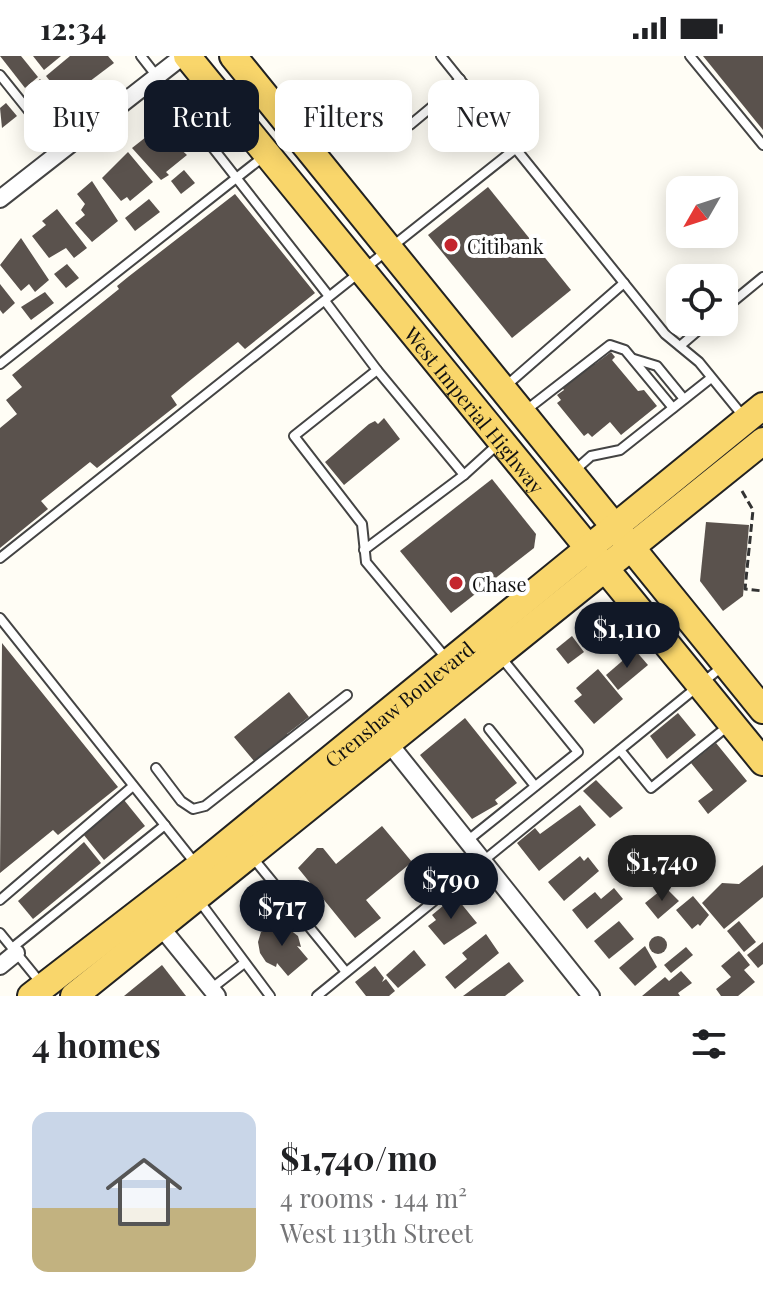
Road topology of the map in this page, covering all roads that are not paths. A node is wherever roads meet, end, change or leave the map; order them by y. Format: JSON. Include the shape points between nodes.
{"nodes":[{"id":1,"x":141,"y":56,"type":"edge"},
{"id":2,"x":185,"y":56,"type":"edge"},
{"id":3,"x":233,"y":56,"type":"edge"},
{"id":4,"x":441,"y":56,"type":"edge"},
{"id":5,"x":690,"y":56,"type":"edge"},
{"id":6,"x":0,"y":75,"type":"edge"},
{"id":7,"x":156,"y":77,"type":"junction"},
{"id":8,"x":460,"y":79,"type":"joint"},
{"id":9,"x":128,"y":99,"type":"edge"},
{"id":10,"x":24,"y":105,"type":"edge"},
{"id":11,"x":412,"y":123,"type":"edge"},
{"id":12,"x":763,"y":145,"type":"edge"},
{"id":13,"x":60,"y":152,"type":"edge"},
{"id":14,"x":511,"y":152,"type":"edge"},
{"id":15,"x":517,"y":152,"type":"edge"},
{"id":16,"x":267,"y":154,"type":"junction"},
{"id":17,"x":236,"y":176,"type":"junction"},
{"id":18,"x":0,"y":199,"type":"edge"},
{"id":19,"x":390,"y":249,"type":"junction"},
{"id":20,"x":360,"y":270,"type":"junction"},
{"id":21,"x":763,"y":277,"type":"edge"},
{"id":22,"x":624,"y":283,"type":"junction"},
{"id":23,"x":326,"y":298,"type":"junction"},
{"id":24,"x":738,"y":298,"type":"edge"},
{"id":25,"x":692,"y":336,"type":"edge"},
{"id":26,"x":680,"y":346,"type":"junction"},
{"id":27,"x":633,"y":359,"type":"junction"},
{"id":28,"x":0,"y":364,"type":"edge"},
{"id":29,"x":377,"y":370,"type":"junction"},
{"id":30,"x":711,"y":378,"type":"junction"},
{"id":31,"x":502,"y":388,"type":"junction"},
{"id":32,"x":684,"y":399,"type":"junction"},
{"id":33,"x":673,"y":408,"type":"junction"},
{"id":34,"x":523,"y":413,"type":"junction"},
{"id":35,"x":754,"y":413,"type":"edge"},
{"id":36,"x":501,"y":442,"type":"junction"},
{"id":37,"x":760,"y":450,"type":"edge"},
{"id":38,"x":573,"y":473,"type":"junction"},
{"id":39,"x":464,"y":475,"type":"junction"},
{"id":40,"x":614,"y":526,"type":"junction"},
{"id":41,"x":587,"y":548,"type":"junction"},
{"id":42,"x":631,"y":549,"type":"junction"},
{"id":43,"x":364,"y":550,"type":"junction"},
{"id":44,"x":0,"y":558,"type":"edge"},
{"id":45,"x":606,"y":570,"type":"junction"},
{"id":46,"x":0,"y":618,"type":"edge"},
{"id":47,"x":499,"y":655,"type":"junction"},
{"id":48,"x":448,"y":661,"type":"junction"},
{"id":49,"x":725,"y":665,"type":"junction"},
{"id":50,"x":701,"y":685,"type":"junction"},
{"id":51,"x":347,"y":695,"type":"dead end"},
{"id":52,"x":763,"y":710,"type":"edge"},
{"id":53,"x":731,"y":723,"type":"junction"},
{"id":54,"x":489,"y":729,"type":"dead end"},
{"id":55,"x":380,"y":733,"type":"junction"},
{"id":56,"x":620,"y":750,"type":"junction"},
{"id":57,"x":759,"y":753,"type":"edge"},
{"id":58,"x":156,"y":768,"type":"dead end"},
{"id":59,"x":133,"y":786,"type":"junction"},
{"id":60,"x":535,"y":786,"type":"junction"},
{"id":61,"x":165,"y":825,"type":"junction"},
{"id":62,"x":466,"y":842,"type":"junction"},
{"id":63,"x":250,"y":855,"type":"junction"},
{"id":64,"x":482,"y":862,"type":"junction"},
{"id":65,"x":198,"y":867,"type":"junction"},
{"id":66,"x":197,"y":898,"type":"junction"},
{"id":67,"x":0,"y":900,"type":"edge"},
{"id":68,"x":145,"y":907,"type":"junction"},
{"id":69,"x":162,"y":927,"type":"junction"},
{"id":70,"x":0,"y":933,"type":"edge"},
{"id":71,"x":14,"y":951,"type":"junction"},
{"id":72,"x":243,"y":964,"type":"junction"},
{"id":73,"x":0,"y":966,"type":"edge"},
{"id":74,"x":346,"y":972,"type":"junction"},
{"id":75,"x":38,"y":991,"type":"edge"},
{"id":76,"x":214,"y":992,"type":"edge"},
{"id":77,"x":74,"y":996,"type":"edge"},
{"id":78,"x":270,"y":996,"type":"edge"},
{"id":79,"x":317,"y":996,"type":"edge"},
{"id":80,"x":591,"y":996,"type":"edge"}],
"edges":[{"from":1,"to":7,"type":"lane"},
{"from":2,"to":7,"type":"street"},
{"from":2,"to":16,"type":"main road","name":"West Imperial Highway"},
{"from":3,"to":19,"type":"main road","name":"West Imperial Highway"},
{"from":4,"to":8,"type":"lane"},
{"from":5,"to":12,"type":"lane"},
{"from":6,"to":10,"type":"lane"},
{"from":7,"to":9,"type":"street"},
{"from":7,"to":17,"type":"lane"},
{"from":8,"to":11,"type":"lane"},
{"from":13,"to":18,"type":"street"},
{"from":14,"to":19,"type":"lane"},
{"from":15,"to":22,"type":"lane"},
{"from":16,"to":17,"type":"lane"},
{"from":16,"to":20,"type":"main road","name":"West Imperial Highway"},
{"from":17,"to":23,"type":"lane"},
{"from":17,"to":28,"type":"lane"},
{"from":19,"to":20,"type":"lane"},
{"from":19,"to":31,"type":"main road","name":"West Imperial Highway"},
{"from":20,"to":23,"type":"lane"},
{"from":20,"to":36,"type":"main road","name":"West Imperial Highway"},
{"from":21,"to":24,"type":"lane"},
{"from":22,"to":26,"type":"lane"},
{"from":22,"to":31,"type":"lane"},
{"from":23,"to":29,"type":"lane"},
{"from":23,"to":44,"type":"lane"},
{"from":25,"to":26,"type":"lane"},
{"from":26,"to":30,"type":"lane"},
{"from":27,"to":32,"type":"lane","via":[[657,366]]},
{"from":27,"to":33,"type":"lane"},
{"from":27,"to":34,"type":"lane","via":[[610,345]]},
{"from":29,"to":39,"type":"lane"},
{"from":29,"to":43,"type":"lane","via":[[294,436],[362,524]]},
{"from":30,"to":32,"type":"lane"},
{"from":30,"to":35,"type":"lane"},
{"from":31,"to":34,"type":"main road","name":"West Imperial Highway"},
{"from":32,"to":33,"type":"lane"},
{"from":33,"to":38,"type":"lane","via":[[620,450],[591,456]]},
{"from":34,"to":38,"type":"main road","name":"West Imperial Highway"},
{"from":35,"to":40,"type":"main road","name":"Crenshaw Boulevard"},
{"from":36,"to":39,"type":"lane"},
{"from":36,"to":41,"type":"main road","name":"West Imperial Highway"},
{"from":37,"to":42,"type":"main road","name":"Crenshaw Boulevard"},
{"from":38,"to":40,"type":"main road","name":"West Imperial Highway"},
{"from":39,"to":43,"type":"lane"},
{"from":40,"to":41,"type":"main road","name":"Crenshaw Boulevard"},
{"from":40,"to":42,"type":"main road","name":"West Imperial Highway"},
{"from":41,"to":45,"type":"main road","name":"West Imperial Highway"},
{"from":41,"to":48,"type":"main road","name":"Crenshaw Boulevard"},
{"from":42,"to":45,"type":"main road","name":"Crenshaw Boulevard"},
{"from":42,"to":49,"type":"main road","name":"West Imperial Highway"},
{"from":43,"to":48,"type":"lane","via":[[366,562]]},
{"from":45,"to":47,"type":"main road","name":"Crenshaw Boulevard"},
{"from":45,"to":50,"type":"main road","name":"West Imperial Highway"},
{"from":46,"to":59,"type":"lane"},
{"from":47,"to":55,"type":"main road","name":"Crenshaw Boulevard"},
{"from":47,"to":60,"type":"lane","via":[[578,752]]},
{"from":48,"to":55,"type":"main road","name":"Crenshaw Boulevard"},
{"from":49,"to":50,"type":"lane"},
{"from":49,"to":52,"type":"main road","name":"West Imperial Highway"},
{"from":50,"to":53,"type":"main road","name":"West Imperial Highway"},
{"from":50,"to":56,"type":"lane"},
{"from":51,"to":58,"type":"lane","via":[[205,806],[193,809],[181,801]]},
{"from":53,"to":56,"type":"lane","via":[[651,788]]},
{"from":53,"to":57,"type":"main road","name":"West Imperial Highway"},
{"from":54,"to":60,"type":"lane"},
{"from":55,"to":62,"type":"street"},
{"from":55,"to":63,"type":"main road","name":"Crenshaw Boulevard"},
{"from":55,"to":65,"type":"main road","name":"Crenshaw Boulevard"},
{"from":56,"to":64,"type":"lane"},
{"from":59,"to":61,"type":"lane"},
{"from":59,"to":67,"type":"lane"},
{"from":60,"to":62,"type":"lane"},
{"from":61,"to":65,"type":"lane"},
{"from":61,"to":71,"type":"lane"},
{"from":62,"to":64,"type":"street"},
{"from":63,"to":66,"type":"main road","name":"Crenshaw Boulevard"},
{"from":63,"to":74,"type":"lane"},
{"from":64,"to":74,"type":"lane"},
{"from":64,"to":80,"type":"street"},
{"from":65,"to":68,"type":"main road","name":"Crenshaw Boulevard"},
{"from":66,"to":69,"type":"main road","name":"Crenshaw Boulevard"},
{"from":66,"to":72,"type":"lane"},
{"from":68,"to":69,"type":"street"},
{"from":68,"to":75,"type":"main road","name":"Crenshaw Boulevard"},
{"from":69,"to":76,"type":"street"},
{"from":69,"to":77,"type":"main road","name":"Crenshaw Boulevard"},
{"from":70,"to":71,"type":"lane"},
{"from":71,"to":73,"type":"street"},
{"from":71,"to":75,"type":"lane"},
{"from":72,"to":76,"type":"lane"},
{"from":72,"to":78,"type":"lane"},
{"from":74,"to":79,"type":"lane"}]}
